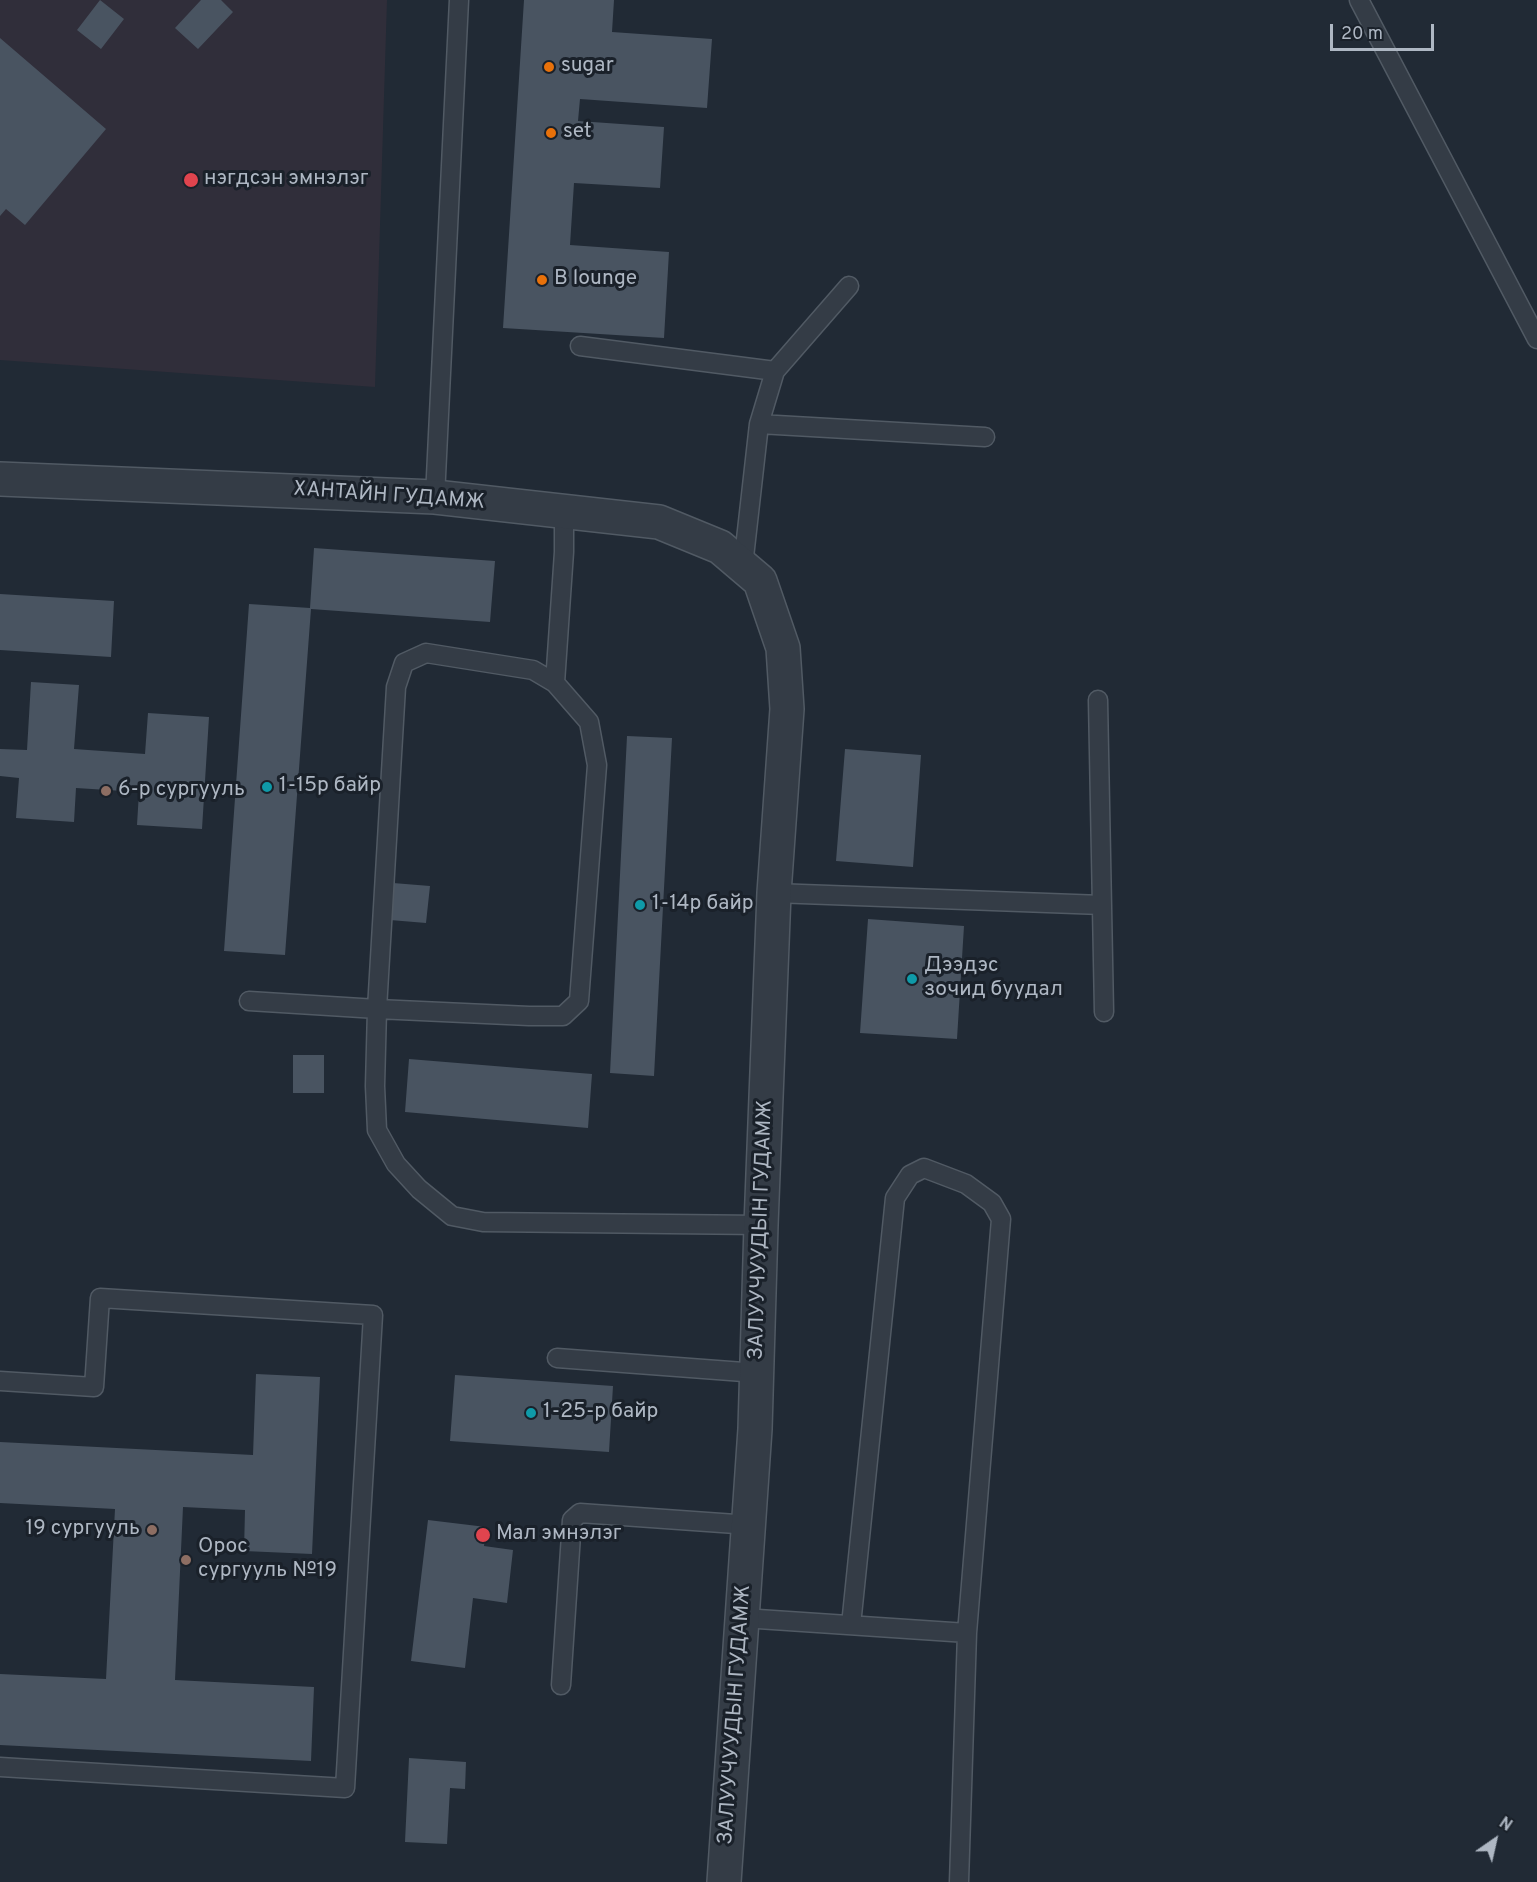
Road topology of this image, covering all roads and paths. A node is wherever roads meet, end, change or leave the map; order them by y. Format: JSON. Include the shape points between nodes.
{"nodes":[{"id":1,"x":459,"y":0,"type":"edge"},
{"id":2,"x":1359,"y":0,"type":"edge"},
{"id":3,"x":849,"y":286,"type":"dead end"},
{"id":4,"x":1537,"y":339,"type":"edge"},
{"id":5,"x":580,"y":346,"type":"dead end"},
{"id":6,"x":776,"y":371,"type":"junction"},
{"id":7,"x":759,"y":424,"type":"junction"},
{"id":8,"x":984,"y":437,"type":"dead end"},
{"id":9,"x":0,"y":478,"type":"edge"},
{"id":10,"x":435,"y":497,"type":"junction"},
{"id":11,"x":564,"y":512,"type":"junction"},
{"id":12,"x":752,"y":574,"type":"junction"},
{"id":13,"x":555,"y":683,"type":"junction"},
{"id":14,"x":1098,"y":700,"type":"dead end"},
{"id":15,"x":774,"y":893,"type":"junction"},
{"id":16,"x":1102,"y":904,"type":"junction"},
{"id":17,"x":249,"y":1001,"type":"dead end"},
{"id":18,"x":377,"y":1009,"type":"junction"},
{"id":19,"x":1104,"y":1011,"type":"dead end"},
{"id":20,"x":761,"y":1225,"type":"junction"},
{"id":21,"x":556,"y":1358,"type":"dead end"},
{"id":22,"x":757,"y":1373,"type":"junction"},
{"id":23,"x":0,"y":1381,"type":"edge"},
{"id":24,"x":750,"y":1525,"type":"junction"},
{"id":25,"x":743,"y":1618,"type":"junction"},
{"id":26,"x":851,"y":1625,"type":"junction"},
{"id":27,"x":967,"y":1634,"type":"junction"},
{"id":28,"x":561,"y":1685,"type":"dead end"},
{"id":29,"x":0,"y":1767,"type":"edge"},
{"id":30,"x":724,"y":1882,"type":"edge"},
{"id":31,"x":959,"y":1882,"type":"edge"}],
"edges":[{"from":1,"to":10,"type":"lane"},
{"from":2,"to":4,"type":"lane"},
{"from":3,"to":6,"type":"lane"},
{"from":5,"to":6,"type":"lane"},
{"from":6,"to":7,"type":"lane"},
{"from":7,"to":8,"type":"lane"},
{"from":7,"to":12,"type":"lane"},
{"from":9,"to":10,"type":"street","name":"ХАНТАЙН ГУДАМЖ"},
{"from":10,"to":11,"type":"street","name":"ХАНТАЙН ГУДАМЖ"},
{"from":11,"to":12,"type":"street","name":"ХАНТАЙН ГУДАМЖ","via":[[659,522],[720,546]]},
{"from":11,"to":13,"type":"lane"},
{"from":12,"to":15,"type":"street","name":"ЗАЛУУЧУУДЫН ГУДАМЖ","via":[[783,648],[787,709]]},
{"from":13,"to":18,"type":"lane","via":[[533,670],[426,653],[404,663],[396,687]]},
{"from":13,"to":18,"type":"lane","via":[[589,722],[597,765],[579,1001],[563,1016]]},
{"from":14,"to":16,"type":"lane"},
{"from":15,"to":16,"type":"lane"},
{"from":15,"to":20,"type":"street","name":"ЗАЛУУЧУУДЫН ГУДАМЖ"},
{"from":16,"to":19,"type":"lane"},
{"from":17,"to":18,"type":"lane"},
{"from":18,"to":20,"type":"lane","via":[[377,1130],[396,1164],[419,1190],[452,1216],[483,1222]]},
{"from":20,"to":22,"type":"street","name":"ЗАЛУУЧУУДЫН ГУДАМЖ"},
{"from":21,"to":22,"type":"lane"},
{"from":22,"to":24,"type":"street","name":"ЗАЛУУЧУУДЫН ГУДАМЖ"},
{"from":23,"to":29,"type":"lane","via":[[94,1387],[100,1298],[373,1315],[345,1788]]},
{"from":24,"to":25,"type":"street","name":"ЗАЛУУЧУУДЫН ГУДАМЖ"},
{"from":24,"to":28,"type":"lane","via":[[579,1513],[572,1520]]},
{"from":25,"to":26,"type":"lane"},
{"from":25,"to":30,"type":"street","name":"ЗАЛУУЧУУДЫН ГУДАМЖ"},
{"from":26,"to":27,"type":"lane"},
{"from":26,"to":27,"type":"lane","via":[[895,1198],[910,1175],[924,1168],[966,1184],[992,1203],[1001,1219]]},
{"from":27,"to":31,"type":"lane"}]}
